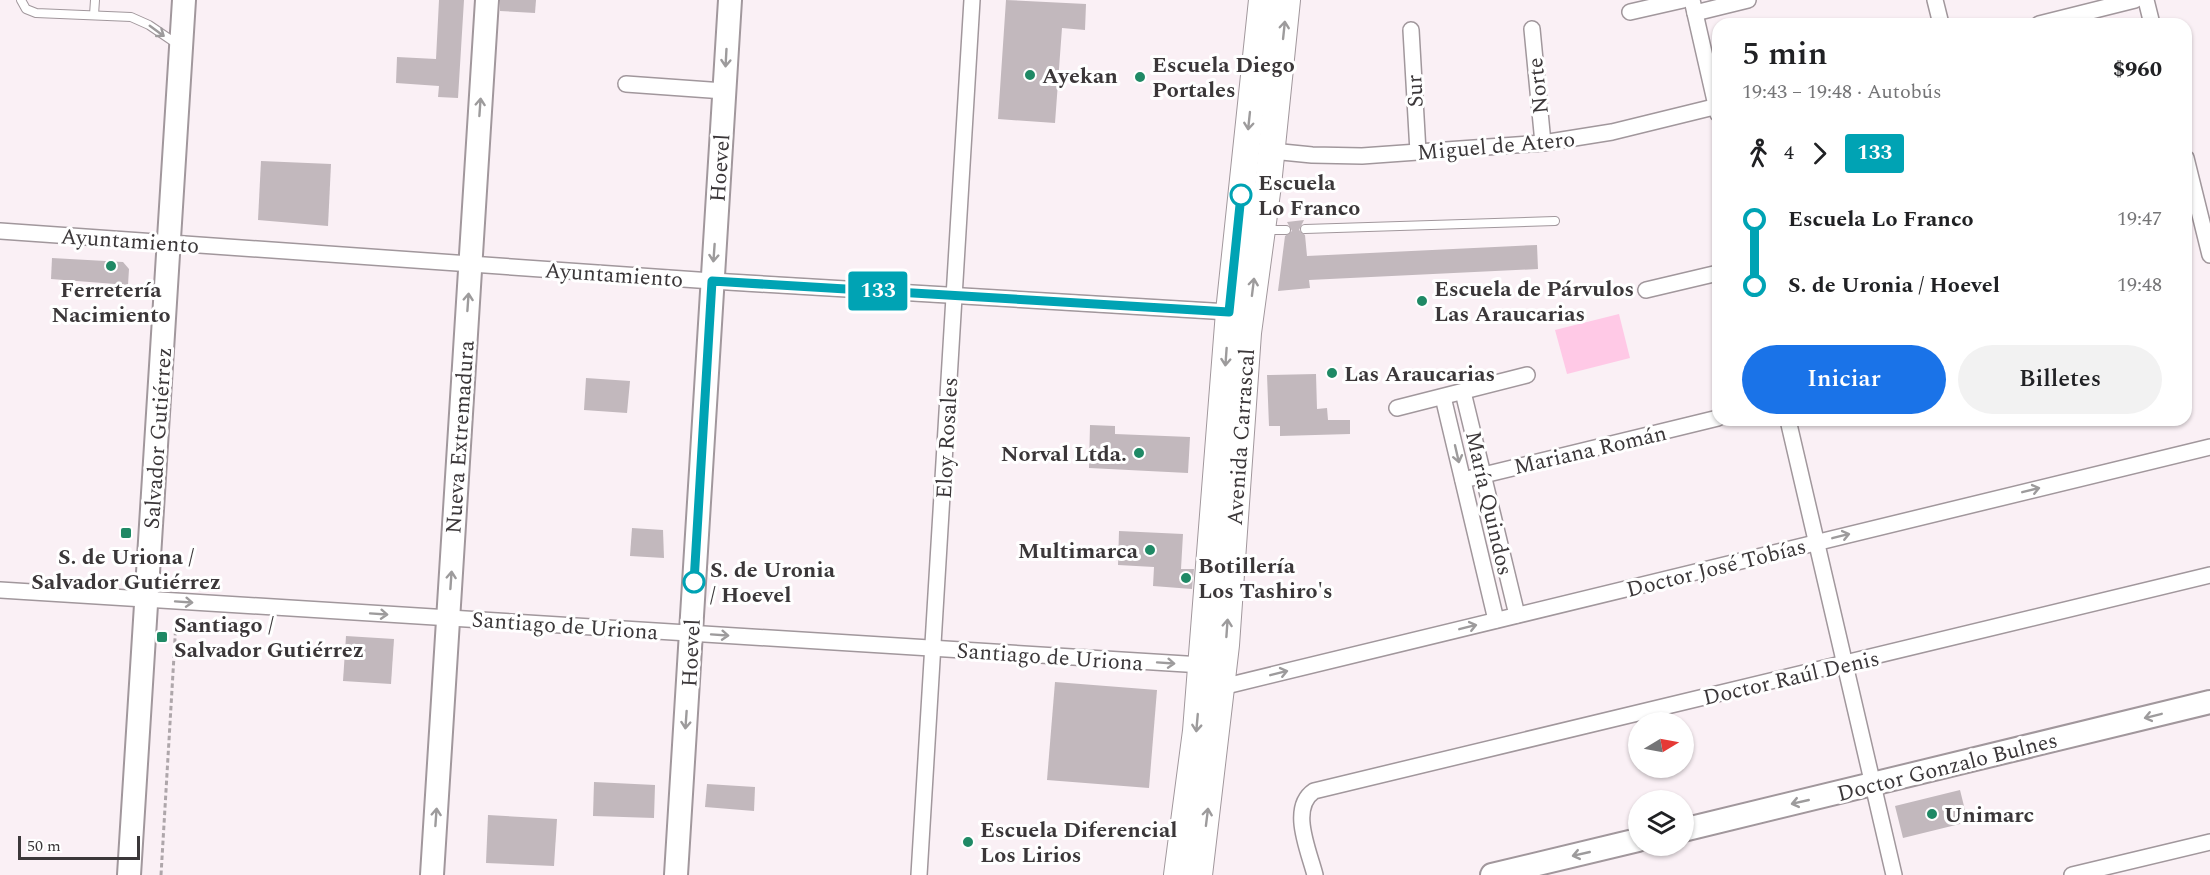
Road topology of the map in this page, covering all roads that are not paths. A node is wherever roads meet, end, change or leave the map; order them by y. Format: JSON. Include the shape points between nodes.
{"nodes":[{"id":1,"x":21,"y":0,"type":"edge"},
{"id":2,"x":95,"y":0,"type":"edge"},
{"id":3,"x":184,"y":0,"type":"edge"},
{"id":4,"x":487,"y":0,"type":"edge"},
{"id":5,"x":730,"y":0,"type":"edge"},
{"id":6,"x":972,"y":0,"type":"edge"},
{"id":7,"x":1262,"y":0,"type":"edge"},
{"id":8,"x":1287,"y":0,"type":"edge"},
{"id":9,"x":1683,"y":0,"type":"edge"},
{"id":10,"x":1748,"y":0,"type":"edge"},
{"id":11,"x":1935,"y":0,"type":"edge"},
{"id":12,"x":2135,"y":0,"type":"edge"},
{"id":13,"x":2146,"y":0,"type":"edge"},
{"id":14,"x":1693,"y":6,"type":"edge"},
{"id":15,"x":1630,"y":12,"type":"dead end"},
{"id":16,"x":94,"y":15,"type":"junction"},
{"id":17,"x":1940,"y":18,"type":"edge"},
{"id":18,"x":2063,"y":18,"type":"edge"},
{"id":19,"x":2150,"y":18,"type":"edge"},
{"id":20,"x":1532,"y":28,"type":"dead end"},
{"id":21,"x":1411,"y":30,"type":"dead end"},
{"id":22,"x":181,"y":47,"type":"junction"},
{"id":23,"x":626,"y":84,"type":"dead end"},
{"id":24,"x":1712,"y":88,"type":"edge"},
{"id":25,"x":724,"y":92,"type":"junction"},
{"id":26,"x":1712,"y":110,"type":"edge"},
{"id":27,"x":1543,"y":143,"type":"junction"},
{"id":28,"x":1272,"y":151,"type":"junction"},
{"id":29,"x":1418,"y":152,"type":"junction"},
{"id":30,"x":2192,"y":182,"type":"edge"},
{"id":31,"x":1555,"y":221,"type":"dead end"},
{"id":32,"x":1305,"y":229,"type":"dead end"},
{"id":33,"x":1286,"y":230,"type":"dead end"},
{"id":34,"x":0,"y":231,"type":"edge"},
{"id":35,"x":1260,"y":231,"type":"junction"},
{"id":36,"x":169,"y":242,"type":"junction"},
{"id":37,"x":2209,"y":250,"type":"edge"},
{"id":38,"x":470,"y":263,"type":"junction"},
{"id":39,"x":1712,"y":274,"type":"edge"},
{"id":40,"x":712,"y":281,"type":"junction"},
{"id":41,"x":1646,"y":290,"type":"dead end"},
{"id":42,"x":954,"y":295,"type":"junction"},
{"id":43,"x":1229,"y":312,"type":"junction"},
{"id":44,"x":1527,"y":375,"type":"dead end"},
{"id":45,"x":1463,"y":392,"type":"junction"},
{"id":46,"x":1443,"y":397,"type":"junction"},
{"id":47,"x":1397,"y":408,"type":"dead end"},
{"id":48,"x":1712,"y":419,"type":"edge"},
{"id":49,"x":1789,"y":426,"type":"edge"},
{"id":50,"x":2210,"y":447,"type":"edge"},
{"id":51,"x":1483,"y":475,"type":"junction"},
{"id":52,"x":1463,"y":480,"type":"junction"},
{"id":53,"x":1816,"y":542,"type":"junction"},
{"id":54,"x":2210,"y":575,"type":"edge"},
{"id":55,"x":0,"y":590,"type":"edge"},
{"id":56,"x":147,"y":599,"type":"junction"},
{"id":57,"x":1517,"y":615,"type":"junction"},
{"id":58,"x":448,"y":618,"type":"junction"},
{"id":59,"x":1496,"y":620,"type":"junction"},
{"id":60,"x":691,"y":633,"type":"junction"},
{"id":61,"x":933,"y":648,"type":"junction"},
{"id":62,"x":1845,"y":664,"type":"junction"},
{"id":63,"x":1202,"y":665,"type":"junction"},
{"id":64,"x":1222,"y":687,"type":"junction"},
{"id":65,"x":2210,"y":702,"type":"edge"},
{"id":66,"x":1873,"y":784,"type":"junction"},
{"id":67,"x":1694,"y":827,"type":"edge"},
{"id":68,"x":1628,"y":842,"type":"edge"},
{"id":69,"x":2210,"y":842,"type":"edge"},
{"id":70,"x":129,"y":875,"type":"edge"},
{"id":71,"x":432,"y":875,"type":"edge"},
{"id":72,"x":676,"y":875,"type":"edge"},
{"id":73,"x":919,"y":875,"type":"edge"},
{"id":74,"x":1177,"y":875,"type":"edge"},
{"id":75,"x":1199,"y":875,"type":"edge"},
{"id":76,"x":1315,"y":875,"type":"edge"},
{"id":77,"x":1492,"y":875,"type":"edge"},
{"id":78,"x":1894,"y":875,"type":"edge"},
{"id":79,"x":2072,"y":875,"type":"edge"}],
"edges":[{"from":1,"to":16,"type":"lane","via":[[36,13]]},
{"from":2,"to":16,"type":"lane"},
{"from":3,"to":22,"type":"street","name":"Salvador Gutiérrez"},
{"from":38,"to":4,"type":"street","name":"Nueva Extremadura","one_way":true},
{"from":5,"to":25,"type":"street","name":"Hoevel","one_way":true},
{"from":6,"to":42,"type":"street","name":"Eloy Rosales"},
{"from":7,"to":43,"type":"main road","name":"Avenida Carrascal","one_way":true},
{"from":28,"to":8,"type":"main road","name":"Avenida Carrascal","one_way":true},
{"from":9,"to":15,"type":"street"},
{"from":10,"to":14,"type":"street"},
{"from":11,"to":17,"type":"street"},
{"from":12,"to":18,"type":"street"},
{"from":13,"to":19,"type":"street"},
{"from":14,"to":24,"type":"street"},
{"from":16,"to":22,"type":"lane","one_way":true,"via":[[131,17]]},
{"from":20,"to":27,"type":"street","name":"Norte"},
{"from":21,"to":29,"type":"street","name":"Sur"},
{"from":22,"to":36,"type":"street","name":"Salvador Gutiérrez"},
{"from":23,"to":25,"type":"street"},
{"from":25,"to":40,"type":"street","name":"Hoevel","one_way":true},
{"from":26,"to":27,"type":"street","name":"Miguel de Atero"},
{"from":27,"to":29,"type":"street","name":"Miguel de Atero"},
{"from":28,"to":29,"type":"street","name":"Miguel de Atero","via":[[1330,156]]},
{"from":28,"to":35,"type":"main road","name":"Avenida Carrascal"},
{"from":30,"to":37,"type":"street"},
{"from":31,"to":32,"type":"lane"},
{"from":33,"to":35,"type":"lane"},
{"from":34,"to":36,"type":"street","name":"Ayuntamiento"},
{"from":64,"to":35,"type":"main road","name":"Avenida Carrascal","one_way":true,"via":[[1246,355]]},
{"from":36,"to":38,"type":"street","name":"Ayuntamiento"},
{"from":36,"to":56,"type":"street","name":"Salvador Gutiérrez"},
{"from":38,"to":40,"type":"street","name":"Ayuntamiento"},
{"from":58,"to":38,"type":"street","name":"Nueva Extremadura","one_way":true},
{"from":39,"to":41,"type":"street"},
{"from":40,"to":42,"type":"street","name":"Ayuntamiento"},
{"from":40,"to":60,"type":"street","name":"Hoevel"},
{"from":42,"to":43,"type":"street","name":"Ayuntamiento"},
{"from":42,"to":61,"type":"street","name":"Eloy Rosales"},
{"from":43,"to":63,"type":"main road","name":"Avenida Carrascal","one_way":true},
{"from":44,"to":45,"type":"street"},
{"from":45,"to":46,"type":"street"},
{"from":45,"to":51,"type":"street","name":"María Quindos"},
{"from":46,"to":47,"type":"street"},
{"from":46,"to":52,"type":"street","name":"María Quindos","one_way":true},
{"from":48,"to":51,"type":"street","name":"Mariana Román"},
{"from":49,"to":53,"type":"street"},
{"from":53,"to":50,"type":"street","name":"Doctor José Tobías","one_way":true},
{"from":51,"to":52,"type":"street","name":"Mariana Román"},
{"from":51,"to":57,"type":"street","name":"María Quindos"},
{"from":52,"to":59,"type":"street","name":"María Quindos"},
{"from":53,"to":57,"type":"street","name":"Doctor José Tobías"},
{"from":53,"to":62,"type":"street"},
{"from":54,"to":62,"type":"street","name":"Doctor Raúl Denis"},
{"from":55,"to":56,"type":"street","name":"Santiago de Uriona"},
{"from":56,"to":58,"type":"street","name":"Santiago de Uriona","one_way":true},
{"from":56,"to":70,"type":"street","name":"Salvador Gutiérrez"},
{"from":57,"to":59,"type":"street","name":"Doctor José Tobías"},
{"from":58,"to":60,"type":"street","name":"Santiago de Uriona"},
{"from":71,"to":58,"type":"street","name":"Nueva Extremadura","one_way":true},
{"from":64,"to":59,"type":"street","name":"Doctor José Tobías","one_way":true},
{"from":60,"to":61,"type":"street","name":"Santiago de Uriona","one_way":true},
{"from":60,"to":72,"type":"street","name":"Hoevel","one_way":true},
{"from":61,"to":63,"type":"street","name":"Santiago de Uriona","one_way":true},
{"from":61,"to":73,"type":"street","name":"Eloy Rosales"},
{"from":62,"to":66,"type":"street"},
{"from":62,"to":76,"type":"street","name":"Doctor Raúl Denis","via":[[1321,789],[1304,800],[1302,818]]},
{"from":63,"to":74,"type":"main road","name":"Avenida Carrascal","one_way":true},
{"from":75,"to":64,"type":"main road","name":"Avenida Carrascal","one_way":true},
{"from":65,"to":66,"type":"street","name":"Doctor Gonzalo Bulnes","one_way":true},
{"from":66,"to":67,"type":"street","name":"Doctor Gonzalo Bulnes","one_way":true},
{"from":66,"to":78,"type":"street"},
{"from":68,"to":77,"type":"street","one_way":true},
{"from":69,"to":79,"type":"street"}]}
